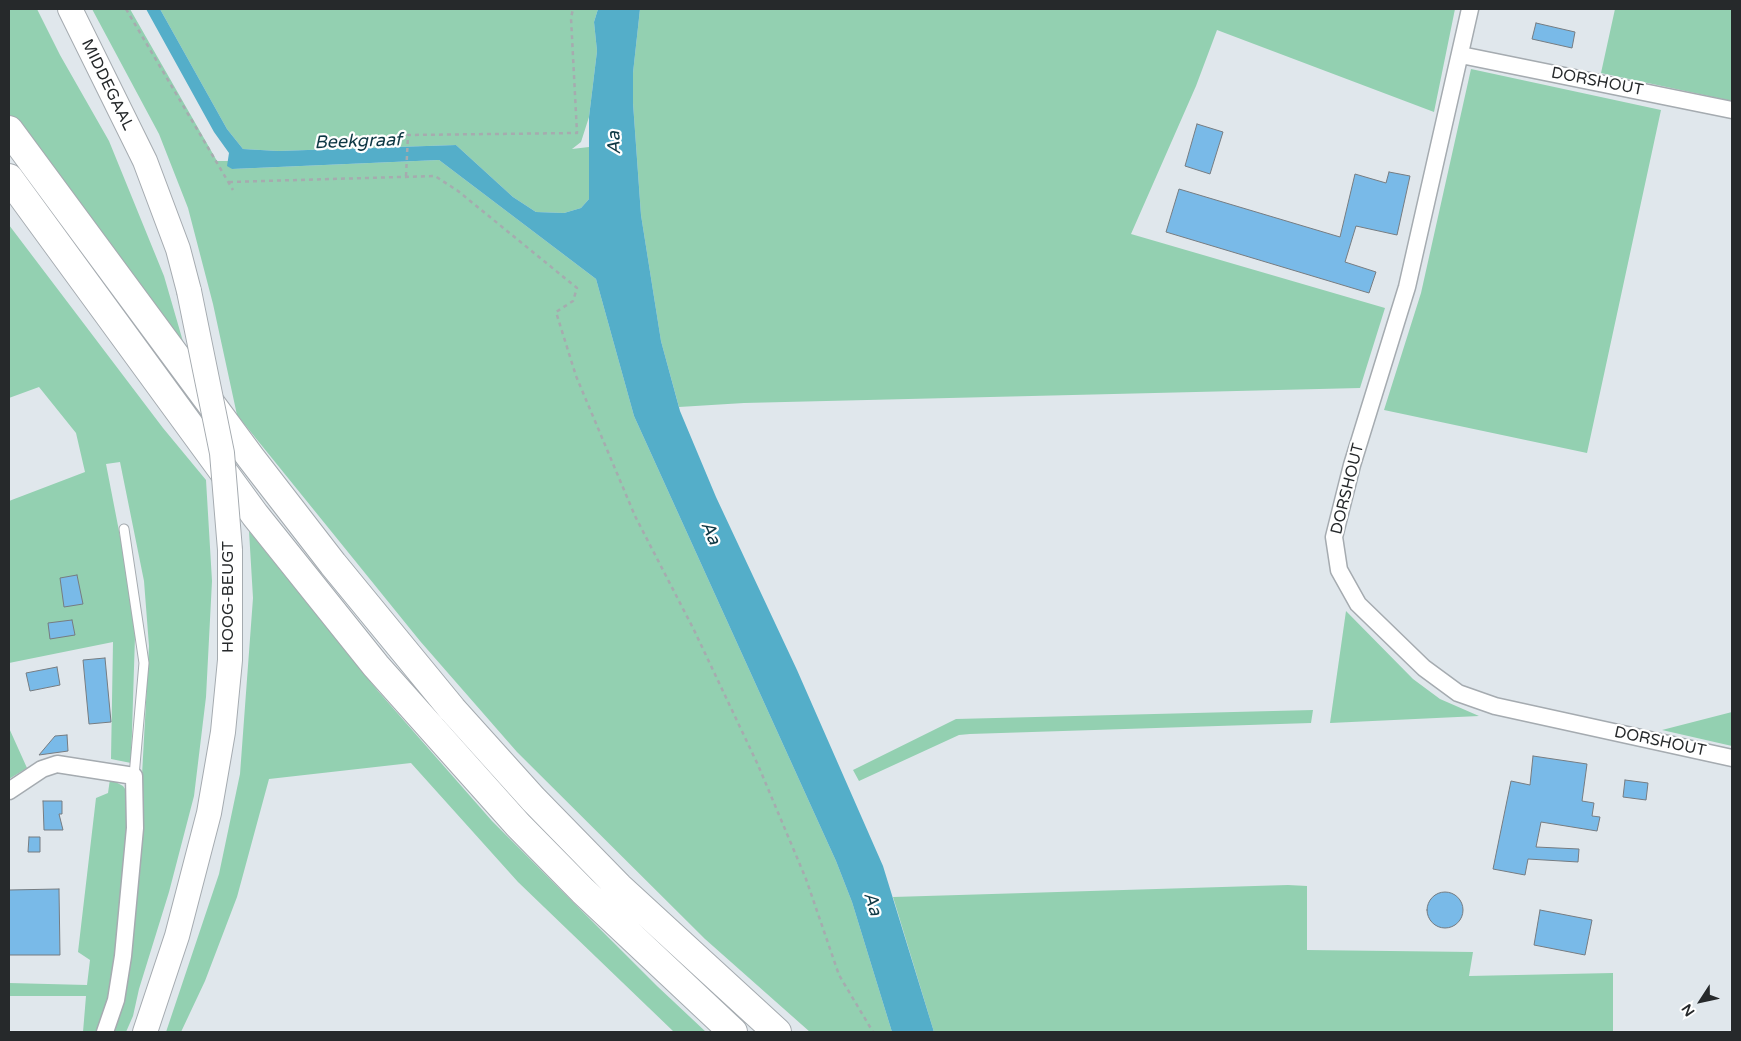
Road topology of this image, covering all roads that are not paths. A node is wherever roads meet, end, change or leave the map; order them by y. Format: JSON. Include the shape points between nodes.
{"nodes":[{"id":1,"x":70,"y":9,"type":"edge"},
{"id":2,"x":1470,"y":9,"type":"edge"},
{"id":3,"x":1461,"y":55,"type":"junction"},
{"id":4,"x":1732,"y":110,"type":"edge"},
{"id":5,"x":9,"y":130,"type":"edge"},
{"id":6,"x":145,"y":162,"type":"joint"},
{"id":7,"x":9,"y":178,"type":"edge"},
{"id":8,"x":124,"y":529,"type":"dead end"},
{"id":9,"x":1732,"y":758,"type":"edge"},
{"id":10,"x":134,"y":776,"type":"junction"},
{"id":11,"x":9,"y":791,"type":"edge"},
{"id":12,"x":105,"y":1032,"type":"edge"},
{"id":13,"x":144,"y":1032,"type":"edge"},
{"id":14,"x":733,"y":1032,"type":"edge"},
{"id":15,"x":777,"y":1032,"type":"edge"}],
"edges":[{"from":1,"to":6,"type":"street","name":"MIDDEGAAL"},
{"from":2,"to":3,"type":"street","name":"DORSHOUT"},
{"from":3,"to":4,"type":"street","name":"DORSHOUT"},
{"from":3,"to":9,"type":"street","name":"DORSHOUT","via":[[1407,287],[1352,465],[1334,537],[1339,570],[1358,604],[1424,668],[1458,693],[1495,706]]},
{"from":5,"to":15,"type":"highway","via":[[251,458],[452,709],[533,799],[619,887]]},
{"from":6,"to":13,"type":"street","name":"HOOG-BEUGT","bridge":true,"via":[[178,249],[190,291],[222,453],[230,550],[230,660],[223,732],[209,813],[177,936]]},
{"from":7,"to":14,"type":"highway","via":[[226,476],[376,666],[518,825],[582,891]]},
{"from":8,"to":10,"type":"lane","via":[[144,663]]},
{"from":10,"to":11,"type":"street","via":[[57,764],[42,769]]},
{"from":10,"to":12,"type":"street","via":[[135,828],[122,956],[116,1000]]}]}
